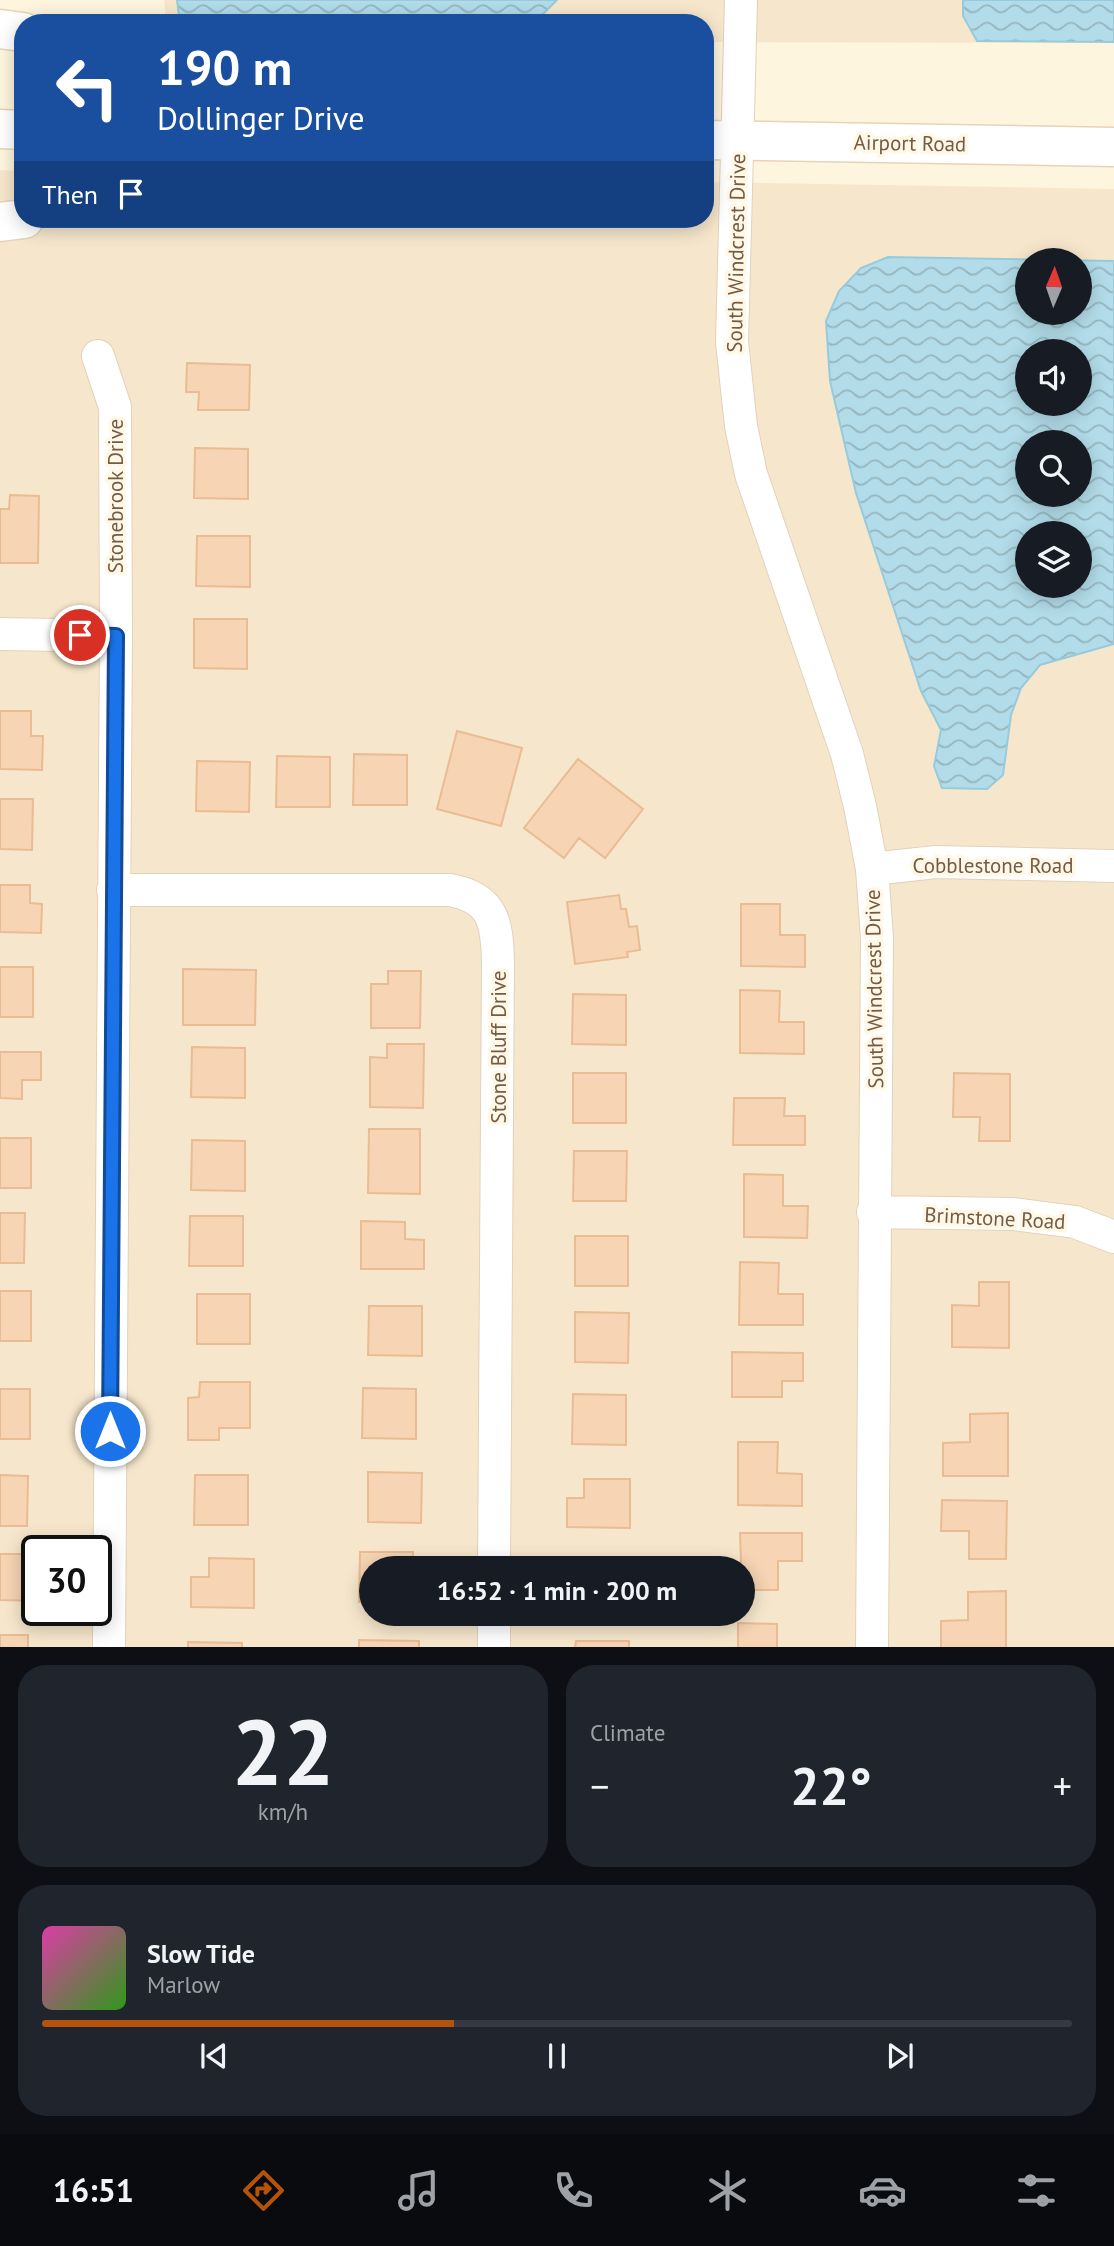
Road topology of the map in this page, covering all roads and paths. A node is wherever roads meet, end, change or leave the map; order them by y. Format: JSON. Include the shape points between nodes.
{"nodes":[{"id":1,"x":741,"y":0,"type":"edge"},
{"id":2,"x":722,"y":141,"type":"edge"},
{"id":3,"x":1114,"y":147,"type":"edge"},
{"id":4,"x":98,"y":356,"type":"dead end"},
{"id":5,"x":0,"y":634,"type":"edge"},
{"id":6,"x":116,"y":636,"type":"junction"},
{"id":7,"x":1114,"y":866,"type":"edge"},
{"id":8,"x":872,"y":869,"type":"junction"},
{"id":9,"x":113,"y":890,"type":"junction"},
{"id":10,"x":873,"y":1212,"type":"junction"},
{"id":11,"x":1114,"y":1237,"type":"edge"},
{"id":12,"x":494,"y":1556,"type":"edge"},
{"id":13,"x":494,"y":1626,"type":"edge"},
{"id":14,"x":109,"y":1647,"type":"edge"},
{"id":15,"x":494,"y":1647,"type":"edge"},
{"id":16,"x":872,"y":1647,"type":"edge"}],
"edges":[{"from":1,"to":2,"type":"street","name":"South Windcrest Drive"},
{"from":2,"to":3,"type":"main road","name":"Airport Road"},
{"from":2,"to":8,"type":"street","name":"South Windcrest Drive","via":[[741,426],[751,474],[847,754]]},
{"from":4,"to":6,"type":"street","name":"Stonebrook Drive","via":[[115,407]]},
{"from":5,"to":6,"type":"street"},
{"from":6,"to":9,"type":"street","name":"Stonebrook Drive"},
{"from":7,"to":8,"type":"street","name":"Cobblestone Road","via":[[936,862]]},
{"from":8,"to":10,"type":"street","name":"South Windcrest Drive","via":[[877,939]]},
{"from":9,"to":12,"type":"street","name":"Stone Bluff Drive","via":[[450,890],[475,897],[494,919],[498,962]]},
{"from":9,"to":14,"type":"street","name":"Stonebrook Drive"},
{"from":10,"to":11,"type":"street","name":"Brimstone Road","via":[[1014,1214],[1075,1222]]},
{"from":10,"to":16,"type":"street","name":"South Windcrest Drive"},
{"from":13,"to":15,"type":"street"}]}
